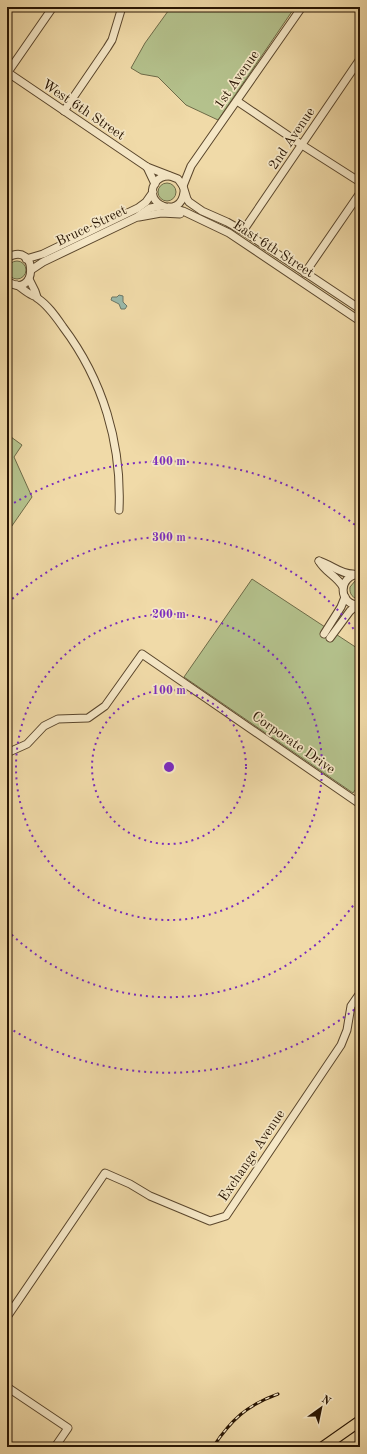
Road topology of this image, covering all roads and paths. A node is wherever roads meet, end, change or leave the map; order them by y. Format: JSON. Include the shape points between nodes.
{"nodes":[{"id":1,"x":53,"y":7,"type":"edge"},
{"id":2,"x":122,"y":7,"type":"edge"},
{"id":3,"x":302,"y":7,"type":"edge"},
{"id":4,"x":360,"y":59,"type":"edge"},
{"id":5,"x":7,"y":72,"type":"edge"},
{"id":6,"x":237,"y":101,"type":"junction"},
{"id":7,"x":64,"y":111,"type":"junction"},
{"id":8,"x":302,"y":145,"type":"junction"},
{"id":9,"x":192,"y":166,"type":"junction"},
{"id":10,"x":147,"y":167,"type":"junction"},
{"id":11,"x":173,"y":176,"type":"junction"},
{"id":12,"x":360,"y":182,"type":"edge"},
{"id":13,"x":155,"y":184,"type":"junction"},
{"id":14,"x":184,"y":189,"type":"junction"},
{"id":15,"x":153,"y":192,"type":"junction"},
{"id":16,"x":360,"y":193,"type":"edge"},
{"id":17,"x":166,"y":207,"type":"junction"},
{"id":18,"x":137,"y":217,"type":"junction"},
{"id":19,"x":196,"y":218,"type":"junction"},
{"id":20,"x":243,"y":231,"type":"junction"},
{"id":21,"x":7,"y":258,"type":"edge"},
{"id":22,"x":26,"y":259,"type":"junction"},
{"id":23,"x":32,"y":270,"type":"junction"},
{"id":24,"x":305,"y":273,"type":"junction"},
{"id":25,"x":29,"y":279,"type":"junction"},
{"id":26,"x":7,"y":282,"type":"edge"},
{"id":27,"x":17,"y":285,"type":"junction"},
{"id":28,"x":37,"y":297,"type":"junction"},
{"id":29,"x":360,"y":310,"type":"edge"},
{"id":30,"x":360,"y":321,"type":"edge"},
{"id":31,"x":119,"y":510,"type":"dead end"},
{"id":32,"x":358,"y":574,"type":"edge"},
{"id":33,"x":343,"y":587,"type":"junction"},
{"id":34,"x":345,"y":597,"type":"junction"},
{"id":35,"x":358,"y":605,"type":"edge"},
{"id":36,"x":324,"y":634,"type":"dead end"},
{"id":37,"x":330,"y":638,"type":"dead end"},
{"id":38,"x":7,"y":753,"type":"edge"},
{"id":39,"x":360,"y":804,"type":"edge"},
{"id":40,"x":360,"y":993,"type":"edge"},
{"id":41,"x":7,"y":1317,"type":"edge"},
{"id":42,"x":7,"y":1387,"type":"edge"},
{"id":43,"x":360,"y":1421,"type":"edge"},
{"id":44,"x":55,"y":1447,"type":"edge"},
{"id":45,"x":323,"y":1447,"type":"edge"}],
"edges":[{"from":1,"to":5,"type":"street"},
{"from":2,"to":7,"type":"street","via":[[108,48]]},
{"from":3,"to":6,"type":"street","name":"1st Avenue"},
{"from":4,"to":8,"type":"street","name":"2nd Avenue"},
{"from":5,"to":7,"type":"street","name":"West 6th Street"},
{"from":6,"to":8,"type":"street"},
{"from":6,"to":9,"type":"street","name":"1st Avenue"},
{"from":7,"to":10,"type":"street","name":"West 6th Street"},
{"from":8,"to":12,"type":"street"},
{"from":8,"to":20,"type":"street","name":"2nd Avenue"},
{"from":9,"to":11,"type":"street","name":"1st Avenue"},
{"from":9,"to":14,"type":"street","name":"1st Avenue"},
{"from":10,"to":11,"type":"street","name":"West 6th Street"},
{"from":10,"to":13,"type":"street"},
{"from":11,"to":13,"type":"street","via":[[162,177]]},
{"from":11,"to":14,"type":"street"},
{"from":13,"to":15,"type":"street"},
{"from":14,"to":17,"type":"street","via":[[182,199],[177,205]]},
{"from":14,"to":20,"type":"street","name":"East 6th Street","via":[[187,199],[194,206]]},
{"from":15,"to":17,"type":"street","via":[[156,200]]},
{"from":15,"to":22,"type":"street","name":"Bruce Street","via":[[138,208],[43,254]]},
{"from":16,"to":24,"type":"street"},
{"from":17,"to":18,"type":"street","name":"Bruce Street","via":[[150,208]]},
{"from":17,"to":19,"type":"street","name":"East 6th Street","via":[[183,211]]},
{"from":18,"to":19,"type":"street","via":[[168,213]]},
{"from":18,"to":23,"type":"street","name":"Bruce Street","via":[[43,262]]},
{"from":19,"to":30,"type":"street","name":"East 6th Street","via":[[234,236]]},
{"from":20,"to":24,"type":"street","name":"East 6th Street"},
{"from":21,"to":22,"type":"street","via":[[17,255]]},
{"from":22,"to":23,"type":"street"},
{"from":23,"to":25,"type":"street"},
{"from":24,"to":29,"type":"street","name":"East 6th Street"},
{"from":25,"to":27,"type":"street"},
{"from":25,"to":28,"type":"street"},
{"from":26,"to":27,"type":"street"},
{"from":27,"to":28,"type":"street"},
{"from":28,"to":31,"type":"street","via":[[72,338],[99,390],[116,448]]},
{"from":32,"to":33,"type":"street","via":[[347,579]]},
{"from":32,"to":33,"type":"street","via":[[346,574],[319,561]]},
{"from":33,"to":34,"type":"street"},
{"from":34,"to":35,"type":"street"},
{"from":34,"to":36,"type":"street"},
{"from":35,"to":37,"type":"street","via":[[350,611]]},
{"from":38,"to":39,"type":"street","name":"Corporate Drive","via":[[27,744],[44,726],[58,719],[88,718],[105,706],[142,654]]},
{"from":40,"to":41,"type":"street","name":"Exchange Avenue","via":[[351,1006],[347,1030],[341,1045],[226,1216],[210,1221],[150,1196],[105,1173]]},
{"from":42,"to":44,"type":"street","via":[[68,1428]]},
{"from":43,"to":45,"type":"highway"}]}
